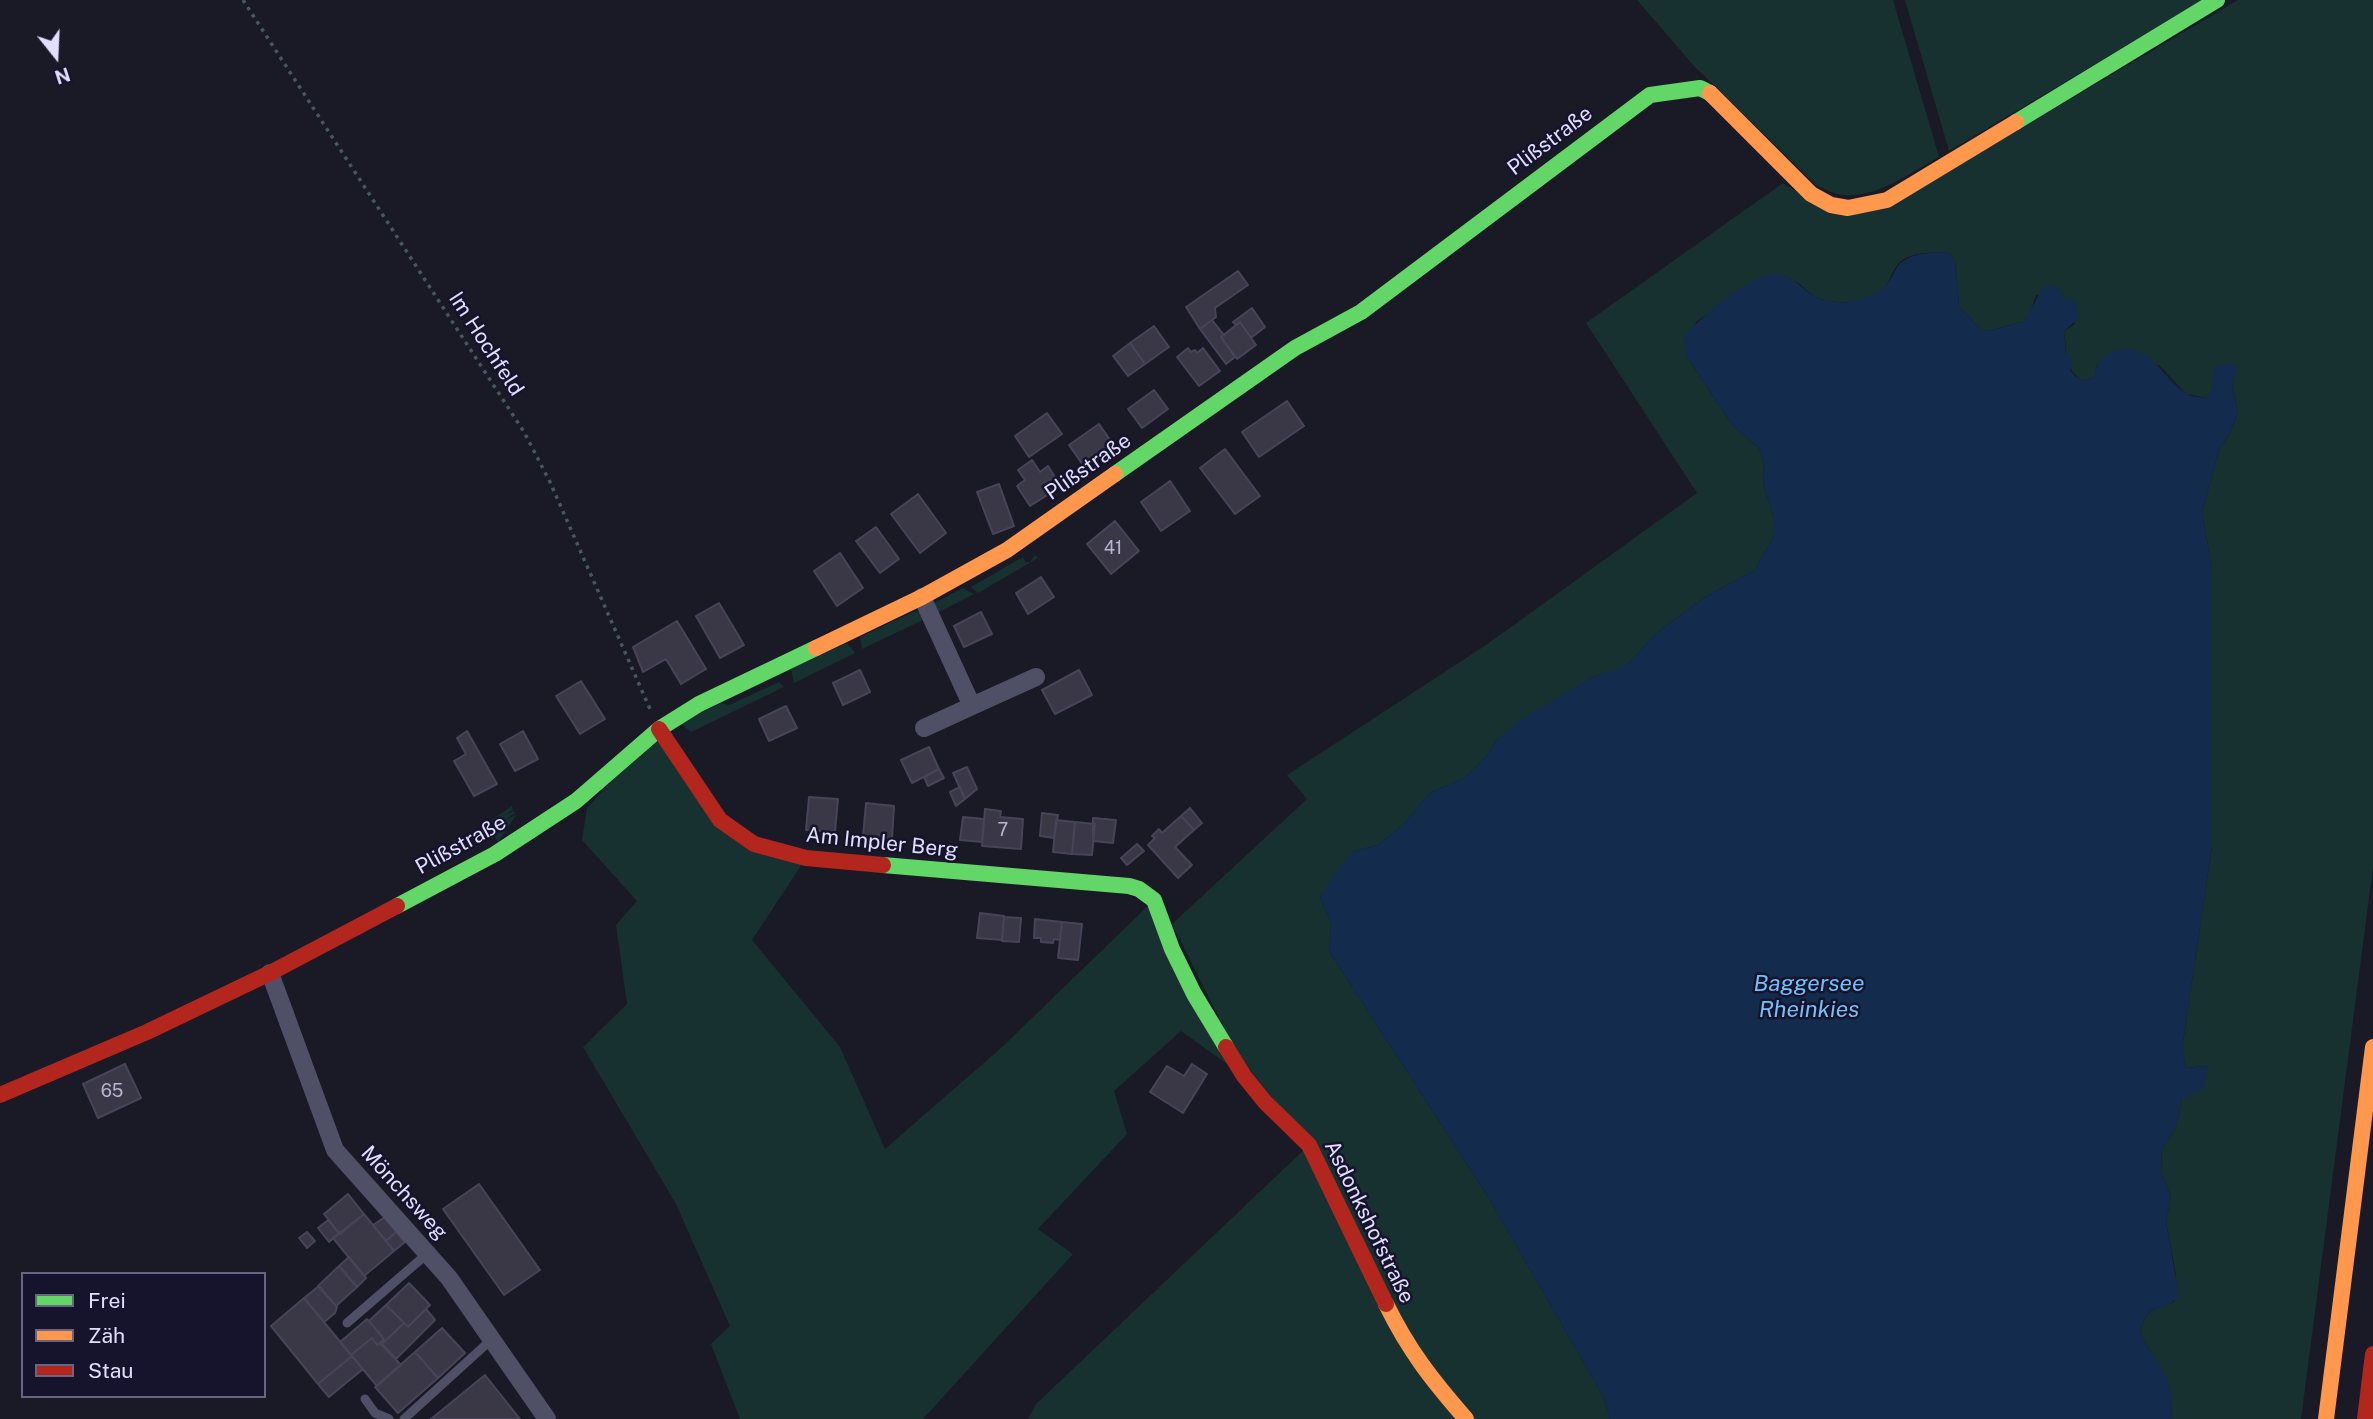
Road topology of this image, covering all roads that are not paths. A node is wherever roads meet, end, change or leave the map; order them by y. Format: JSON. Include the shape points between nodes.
{"nodes":[{"id":1,"x":2217,"y":0,"type":"edge"},
{"id":2,"x":922,"y":597,"type":"junction"},
{"id":3,"x":1036,"y":677,"type":"dead end"},
{"id":4,"x":972,"y":706,"type":"junction"},
{"id":5,"x":924,"y":728,"type":"dead end"},
{"id":6,"x":659,"y":729,"type":"junction"},
{"id":7,"x":1154,"y":900,"type":"joint"},
{"id":8,"x":270,"y":973,"type":"junction"},
{"id":9,"x":2373,"y":1047,"type":"edge"},
{"id":10,"x":0,"y":1096,"type":"edge"},
{"id":11,"x":428,"y":1253,"type":"junction"},
{"id":12,"x":347,"y":1323,"type":"dead end"},
{"id":13,"x":492,"y":1339,"type":"junction"},
{"id":14,"x":2373,"y":1354,"type":"edge"},
{"id":15,"x":365,"y":1399,"type":"dead end"},
{"id":16,"x":390,"y":1419,"type":"edge"},
{"id":17,"x":404,"y":1419,"type":"edge"},
{"id":18,"x":547,"y":1419,"type":"edge"},
{"id":19,"x":1465,"y":1419,"type":"edge"},
{"id":20,"x":2326,"y":1419,"type":"edge"},
{"id":21,"x":2365,"y":1419,"type":"edge"}],
"edges":[{"from":1,"to":2,"type":"main road","name":"Plißstraße","via":[[1886,200],[1852,210],[1829,205],[1811,194],[1713,95],[1700,88],[1650,95],[1361,312],[1295,348],[1007,550]]},
{"from":2,"to":4,"type":"street"},
{"from":2,"to":6,"type":"main road","name":"Plißstraße","via":[[699,704]]},
{"from":3,"to":4,"type":"street"},
{"from":4,"to":5,"type":"street"},
{"from":6,"to":7,"type":"main road","name":"Am Impler Berg","via":[[720,820],[754,845],[820,860],[1129,886]]},
{"from":6,"to":8,"type":"main road","name":"Plißstraße","via":[[576,801],[531,832]]},
{"from":7,"to":19,"type":"main road","name":"Asdonkshofstraße","via":[[1194,994],[1244,1076],[1309,1145],[1403,1339]]},
{"from":8,"to":10,"type":"main road","name":"Plißstraße"},
{"from":8,"to":11,"type":"street","name":"Mönchsweg","via":[[335,1150]]},
{"from":9,"to":20,"type":"main road"},
{"from":11,"to":12,"type":"lane"},
{"from":11,"to":13,"type":"street","name":"Mönchsweg"},
{"from":13,"to":17,"type":"lane"},
{"from":13,"to":18,"type":"street","name":"Mönchsweg"},
{"from":14,"to":21,"type":"main road"},
{"from":15,"to":16,"type":"lane","via":[[375,1413]]}]}
